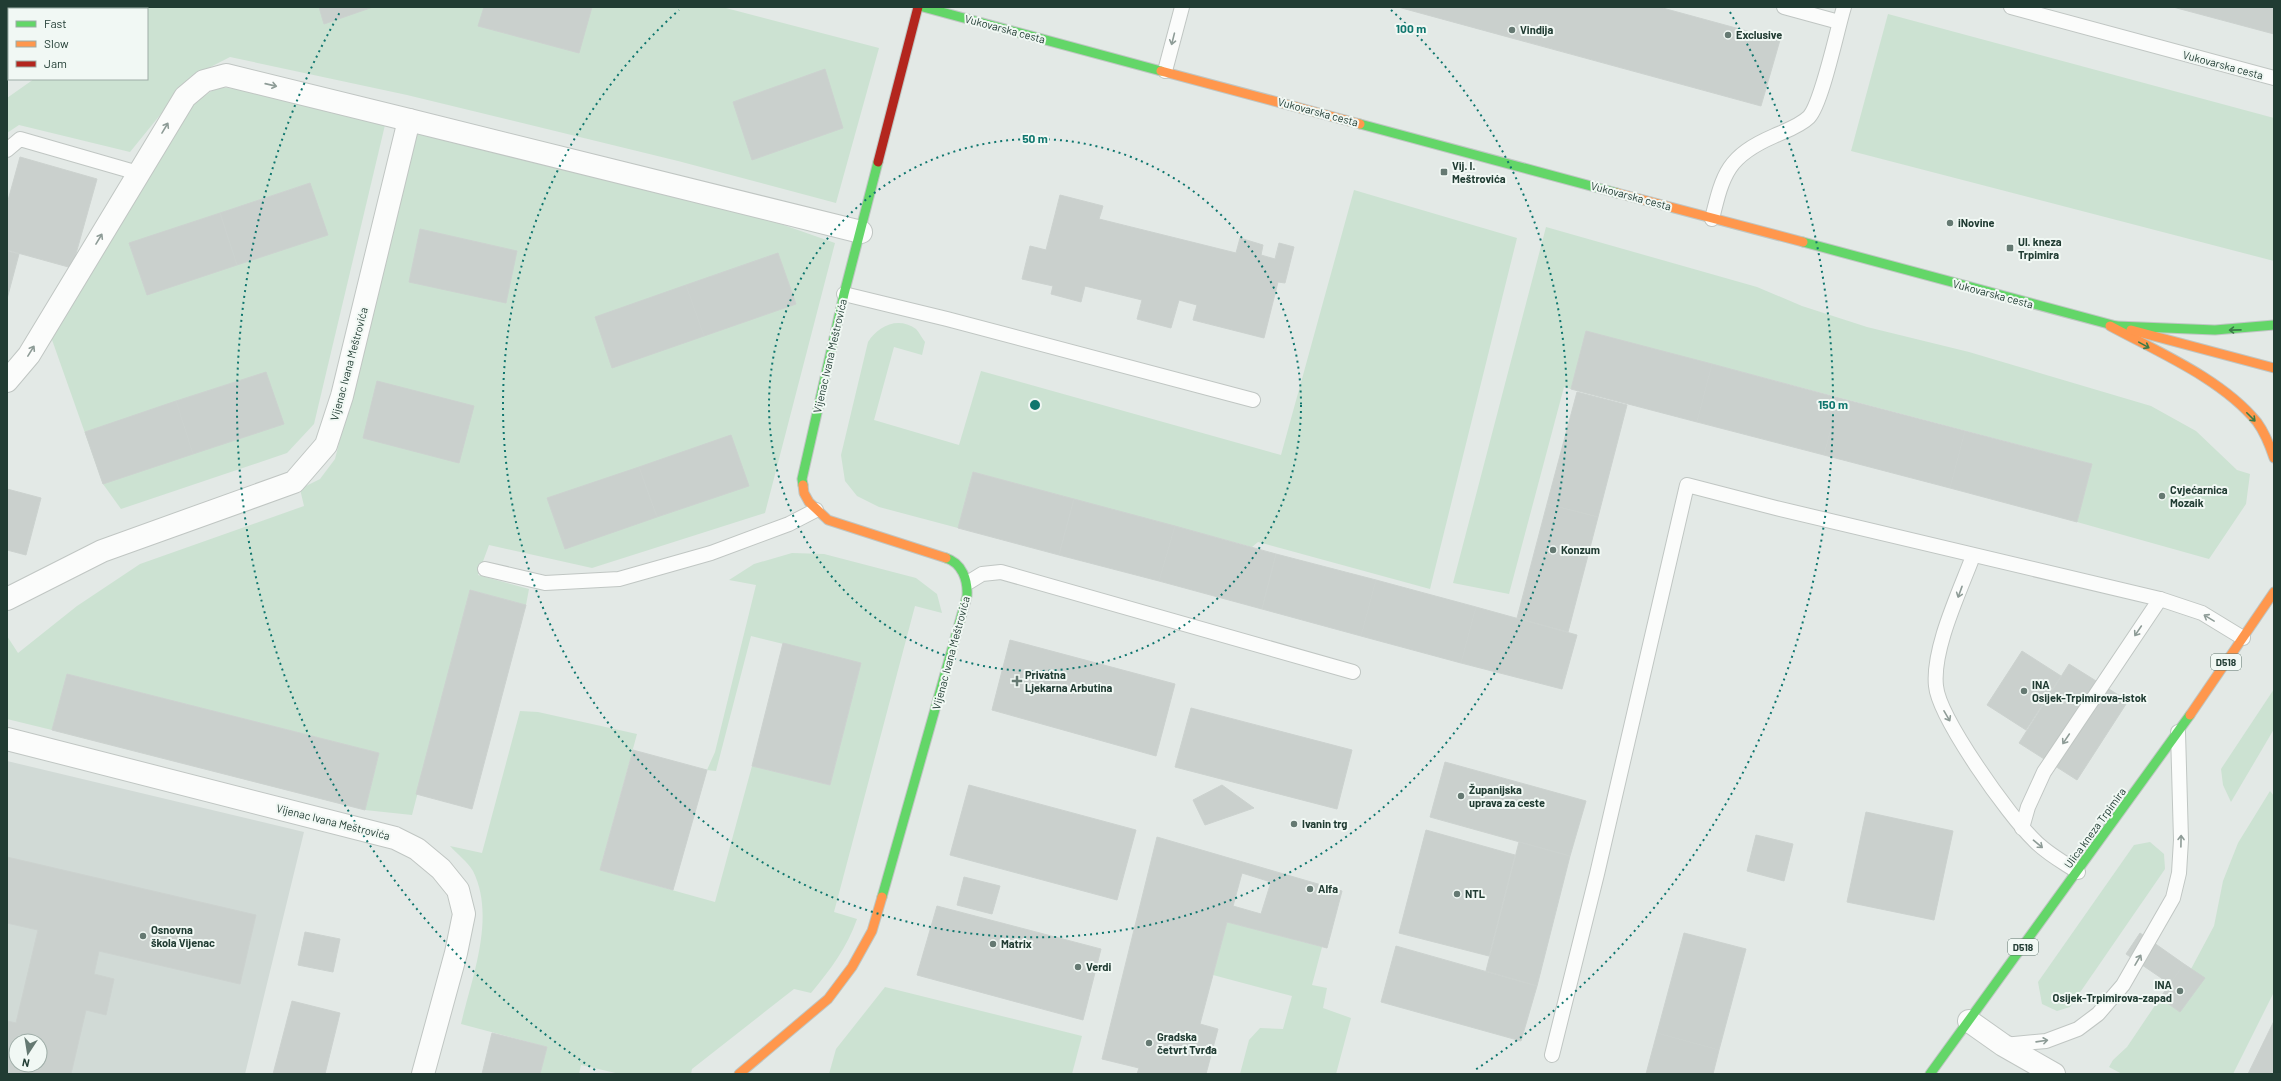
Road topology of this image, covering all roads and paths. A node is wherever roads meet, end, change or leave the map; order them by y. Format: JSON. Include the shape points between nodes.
{"nodes":[{"id":1,"x":918,"y":7,"type":"edge"},
{"id":2,"x":923,"y":7,"type":"edge"},
{"id":3,"x":1182,"y":7,"type":"edge"},
{"id":4,"x":1784,"y":7,"type":"edge"},
{"id":5,"x":1844,"y":7,"type":"edge"},
{"id":6,"x":2011,"y":7,"type":"edge"},
{"id":7,"x":1840,"y":22,"type":"junction"},
{"id":8,"x":1165,"y":71,"type":"junction"},
{"id":9,"x":2274,"y":78,"type":"edge"},
{"id":10,"x":409,"y":120,"type":"junction"},
{"id":11,"x":7,"y":150,"type":"edge"},
{"id":12,"x":138,"y":173,"type":"junction"},
{"id":13,"x":1712,"y":219,"type":"junction"},
{"id":14,"x":861,"y":232,"type":"junction"},
{"id":15,"x":844,"y":294,"type":"junction"},
{"id":16,"x":2274,"y":325,"type":"edge"},
{"id":17,"x":2110,"y":326,"type":"junction"},
{"id":18,"x":2274,"y":368,"type":"edge"},
{"id":19,"x":7,"y":381,"type":"edge"},
{"id":20,"x":1253,"y":400,"type":"dead end"},
{"id":21,"x":2274,"y":458,"type":"edge"},
{"id":22,"x":816,"y":510,"type":"junction"},
{"id":23,"x":1973,"y":556,"type":"junction"},
{"id":24,"x":485,"y":569,"type":"dead end"},
{"id":25,"x":969,"y":582,"type":"junction"},
{"id":26,"x":2274,"y":592,"type":"edge"},
{"id":27,"x":7,"y":599,"type":"edge"},
{"id":28,"x":2160,"y":599,"type":"junction"},
{"id":29,"x":2243,"y":638,"type":"junction"},
{"id":30,"x":1353,"y":672,"type":"dead end"},
{"id":31,"x":2178,"y":732,"type":"junction"},
{"id":32,"x":7,"y":739,"type":"edge"},
{"id":33,"x":2022,"y":828,"type":"junction"},
{"id":34,"x":2078,"y":872,"type":"junction"},
{"id":35,"x":1969,"y":1021,"type":"junction"},
{"id":36,"x":2003,"y":1045,"type":"junction"},
{"id":37,"x":1552,"y":1055,"type":"dead end"},
{"id":38,"x":423,"y":1074,"type":"edge"},
{"id":39,"x":739,"y":1074,"type":"edge"},
{"id":40,"x":1930,"y":1074,"type":"edge"},
{"id":41,"x":2054,"y":1074,"type":"edge"}],
"edges":[{"from":1,"to":14,"type":"main road","name":"Vijenac Ivana Meštrovića"},
{"from":2,"to":8,"type":"main road","name":"Vukovarska cesta"},
{"from":3,"to":8,"type":"lane","one_way":true},
{"from":4,"to":7,"type":"lane"},
{"from":5,"to":7,"type":"lane"},
{"from":6,"to":9,"type":"lane","name":"Vukovarska cesta"},
{"from":7,"to":13,"type":"lane","via":[[1818,100],[1809,117],[1759,142],[1731,164],[1723,178]]},
{"from":8,"to":13,"type":"main road","name":"Vukovarska cesta"},
{"from":12,"to":10,"type":"street","one_way":true,"via":[[185,97],[204,81],[226,75]]},
{"from":10,"to":14,"type":"street"},
{"from":10,"to":27,"type":"street","name":"Vijenac Ivana Meštrovića","via":[[342,396],[326,445],[294,482],[102,551]]},
{"from":11,"to":12,"type":"lane","via":[[20,139]]},
{"from":19,"to":12,"type":"street","one_way":true,"via":[[29,355]]},
{"from":13,"to":17,"type":"main road","name":"Vukovarska cesta"},
{"from":14,"to":15,"type":"main road","name":"Vijenac Ivana Meštrovića"},
{"from":15,"to":20,"type":"lane"},
{"from":15,"to":22,"type":"main road","name":"Vijenac Ivana Meštrovića","via":[[802,479],[804,493]]},
{"from":16,"to":17,"type":"main road","one_way":true,"via":[[2244,330],[2186,331]]},
{"from":17,"to":18,"type":"main road","name":"Vukovarska cesta"},
{"from":17,"to":21,"type":"main road","one_way":true,"via":[[2199,375],[2254,418],[2267,439]]},
{"from":22,"to":24,"type":"lane","via":[[789,524],[712,553],[619,579],[545,583]]},
{"from":22,"to":25,"type":"main road","name":"Vijenac Ivana Meštrovića","via":[[834,522],[952,560]]},
{"from":23,"to":28,"type":"lane"},
{"from":23,"to":33,"type":"lane","one_way":true,"via":[[1937,660],[1936,686],[1941,705],[1958,735]]},
{"from":23,"to":37,"type":"lane","via":[[1687,485],[1597,874]]},
{"from":25,"to":30,"type":"lane","via":[[982,574],[1000,572]]},
{"from":25,"to":39,"type":"main road","name":"Vijenac Ivana Meštrovića","via":[[966,603],[872,931],[852,967],[828,999]]},
{"from":26,"to":29,"type":"main road","name":"Ulica kneza Trpimira","number":"D518"},
{"from":29,"to":28,"type":"lane","one_way":true,"via":[[2202,613]]},
{"from":28,"to":33,"type":"lane","one_way":true,"via":[[2044,772],[2028,806]]},
{"from":29,"to":31,"type":"main road","name":"Ulica kneza Trpimira","number":"D518"},
{"from":31,"to":34,"type":"main road","name":"Ulica kneza Trpimira","number":"D518"},
{"from":36,"to":31,"type":"lane","one_way":true,"via":[[2046,1041],[2078,1029],[2098,1014],[2123,985],[2173,898],[2179,873],[2181,840]]},
{"from":32,"to":38,"type":"street","name":"Vijenac Ivana Meštrovića","via":[[395,838],[417,849],[441,869],[458,890],[464,914]]},
{"from":33,"to":34,"type":"lane","one_way":true,"via":[[2035,842]]},
{"from":34,"to":35,"type":"main road","name":"Ulica kneza Trpimira","number":"D518"},
{"from":35,"to":36,"type":"street"},
{"from":35,"to":40,"type":"main road","name":"Ulica kneza Trpimira","number":"D518"},
{"from":36,"to":41,"type":"street"}]}
